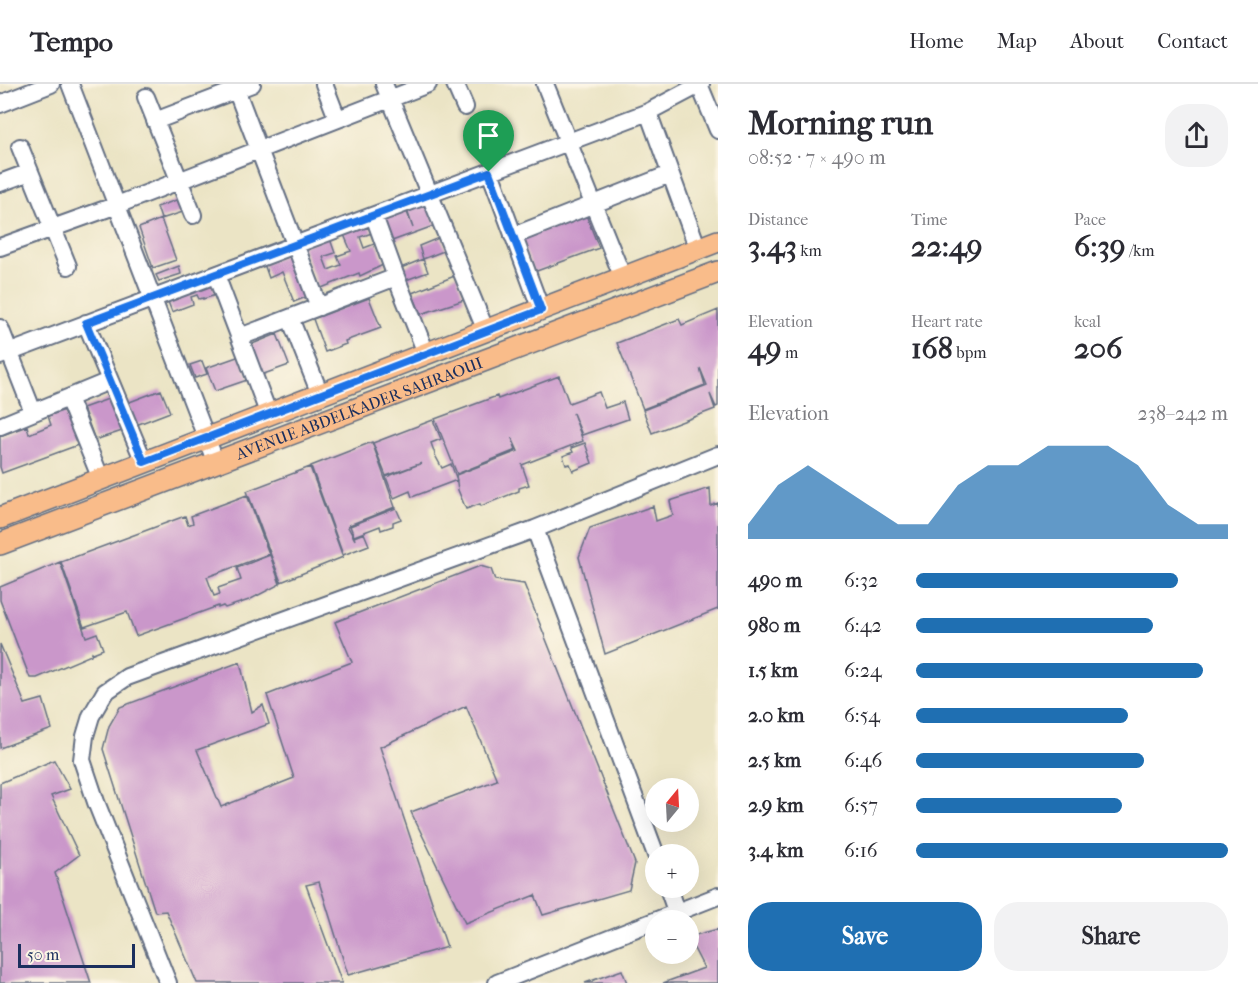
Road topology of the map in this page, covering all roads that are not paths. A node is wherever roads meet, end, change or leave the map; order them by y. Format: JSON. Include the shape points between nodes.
{"nodes":[{"id":1,"x":51,"y":84,"type":"edge"},
{"id":2,"x":70,"y":84,"type":"edge"},
{"id":3,"x":324,"y":84,"type":"edge"},
{"id":4,"x":428,"y":84,"type":"edge"},
{"id":5,"x":455,"y":84,"type":"edge"},
{"id":6,"x":545,"y":84,"type":"edge"},
{"id":7,"x":700,"y":84,"type":"edge"},
{"id":8,"x":241,"y":86,"type":"edge"},
{"id":9,"x":387,"y":91,"type":"edge"},
{"id":10,"x":146,"y":97,"type":"dead end"},
{"id":11,"x":0,"y":104,"type":"edge"},
{"id":12,"x":465,"y":107,"type":"dead end"},
{"id":13,"x":648,"y":112,"type":"junction"},
{"id":14,"x":338,"y":118,"type":"junction"},
{"id":15,"x":155,"y":121,"type":"junction"},
{"id":16,"x":718,"y":130,"type":"edge"},
{"id":17,"x":567,"y":143,"type":"junction"},
{"id":18,"x":20,"y":147,"type":"dead end"},
{"id":19,"x":260,"y":150,"type":"junction"},
{"id":20,"x":30,"y":172,"type":"junction"},
{"id":21,"x":489,"y":172,"type":"junction"},
{"id":22,"x":670,"y":174,"type":"junction"},
{"id":23,"x":180,"y":181,"type":"junction"},
{"id":24,"x":0,"y":183,"type":"edge"},
{"id":25,"x":430,"y":195,"type":"junction"},
{"id":26,"x":594,"y":204,"type":"junction"},
{"id":27,"x":117,"y":205,"type":"junction"},
{"id":28,"x":193,"y":215,"type":"dead end"},
{"id":29,"x":374,"y":216,"type":"junction"},
{"id":30,"x":52,"y":228,"type":"junction"},
{"id":31,"x":513,"y":236,"type":"junction"},
{"id":32,"x":718,"y":241,"type":"edge"},
{"id":33,"x":294,"y":245,"type":"junction"},
{"id":34,"x":0,"y":247,"type":"edge"},
{"id":35,"x":698,"y":249,"type":"junction"},
{"id":36,"x":68,"y":266,"type":"dead end"},
{"id":37,"x":718,"y":272,"type":"edge"},
{"id":38,"x":216,"y":275,"type":"junction"},
{"id":39,"x":396,"y":277,"type":"junction"},
{"id":40,"x":622,"y":278,"type":"junction"},
{"id":41,"x":153,"y":297,"type":"junction"},
{"id":42,"x":319,"y":307,"type":"junction"},
{"id":43,"x":541,"y":310,"type":"junction"},
{"id":44,"x":290,"y":318,"type":"junction"},
{"id":45,"x":86,"y":323,"type":"junction"},
{"id":46,"x":0,"y":328,"type":"edge"},
{"id":47,"x":486,"y":331,"type":"junction"},
{"id":48,"x":240,"y":337,"type":"junction"},
{"id":49,"x":426,"y":353,"type":"junction"},
{"id":50,"x":5,"y":354,"type":"edge"},
{"id":51,"x":110,"y":381,"type":"junction"},
{"id":52,"x":320,"y":394,"type":"junction"},
{"id":53,"x":68,"y":398,"type":"junction"},
{"id":54,"x":33,"y":412,"type":"junction"},
{"id":55,"x":270,"y":415,"type":"junction"},
{"id":56,"x":0,"y":426,"type":"edge"},
{"id":57,"x":207,"y":438,"type":"junction"},
{"id":58,"x":718,"y":455,"type":"edge"},
{"id":59,"x":144,"y":462,"type":"junction"},
{"id":60,"x":216,"y":463,"type":"junction"},
{"id":61,"x":101,"y":479,"type":"junction"},
{"id":62,"x":0,"y":518,"type":"edge"},
{"id":63,"x":534,"y":529,"type":"junction"},
{"id":64,"x":0,"y":544,"type":"edge"},
{"id":65,"x":652,"y":844,"type":"edge"},
{"id":66,"x":718,"y":896,"type":"edge"},
{"id":67,"x":679,"y":910,"type":"edge"},
{"id":68,"x":645,"y":923,"type":"edge"},
{"id":69,"x":168,"y":983,"type":"edge"},
{"id":70,"x":497,"y":983,"type":"edge"}],
"edges":[{"from":1,"to":11,"type":"street"},
{"from":2,"to":27,"type":"street"},
{"from":3,"to":14,"type":"street"},
{"from":4,"to":9,"type":"street"},
{"from":5,"to":12,"type":"street"},
{"from":6,"to":17,"type":"street"},
{"from":7,"to":13,"type":"street"},
{"from":7,"to":16,"type":"street"},
{"from":8,"to":15,"type":"street"},
{"from":8,"to":19,"type":"street"},
{"from":9,"to":14,"type":"street"},
{"from":9,"to":25,"type":"street"},
{"from":10,"to":15,"type":"street"},
{"from":13,"to":17,"type":"street"},
{"from":13,"to":22,"type":"street"},
{"from":14,"to":19,"type":"street"},
{"from":15,"to":23,"type":"street"},
{"from":17,"to":21,"type":"street"},
{"from":17,"to":26,"type":"street"},
{"from":18,"to":20,"type":"street"},
{"from":19,"to":23,"type":"street"},
{"from":19,"to":33,"type":"street"},
{"from":20,"to":24,"type":"street"},
{"from":20,"to":30,"type":"street"},
{"from":21,"to":25,"type":"street"},
{"from":21,"to":31,"type":"street"},
{"from":22,"to":26,"type":"street"},
{"from":22,"to":35,"type":"street"},
{"from":23,"to":27,"type":"street"},
{"from":23,"to":28,"type":"street"},
{"from":25,"to":29,"type":"street"},
{"from":25,"to":47,"type":"street"},
{"from":26,"to":31,"type":"street"},
{"from":26,"to":40,"type":"street"},
{"from":27,"to":30,"type":"street"},
{"from":27,"to":41,"type":"street"},
{"from":29,"to":33,"type":"street"},
{"from":29,"to":39,"type":"street"},
{"from":30,"to":34,"type":"street"},
{"from":30,"to":36,"type":"street"},
{"from":31,"to":43,"type":"street"},
{"from":32,"to":35,"type":"main road","name":"AVENUE ABDELKADER SAHRAOUI"},
{"from":33,"to":38,"type":"street"},
{"from":33,"to":42,"type":"street"},
{"from":35,"to":40,"type":"main road","name":"AVENUE ABDELKADER SAHRAOUI"},
{"from":37,"to":60,"type":"main road","name":"AVENUE ABDELKADER SAHRAOUI"},
{"from":38,"to":41,"type":"street"},
{"from":38,"to":48,"type":"street"},
{"from":39,"to":42,"type":"street"},
{"from":39,"to":49,"type":"street"},
{"from":40,"to":43,"type":"main road","name":"AVENUE ABDELKADER SAHRAOUI"},
{"from":41,"to":45,"type":"street"},
{"from":41,"to":57,"type":"street"},
{"from":42,"to":44,"type":"street"},
{"from":43,"to":47,"type":"main road","name":"AVENUE ABDELKADER SAHRAOUI"},
{"from":44,"to":48,"type":"street"},
{"from":44,"to":52,"type":"street"},
{"from":45,"to":50,"type":"street"},
{"from":45,"to":51,"type":"street"},
{"from":46,"to":50,"type":"street"},
{"from":47,"to":49,"type":"main road","name":"AVENUE ABDELKADER SAHRAOUI"},
{"from":48,"to":55,"type":"street"},
{"from":49,"to":52,"type":"main road","name":"AVENUE ABDELKADER SAHRAOUI"},
{"from":50,"to":54,"type":"street"},
{"from":51,"to":53,"type":"street"},
{"from":51,"to":59,"type":"street"},
{"from":52,"to":55,"type":"main road","name":"AVENUE ABDELKADER SAHRAOUI"},
{"from":53,"to":54,"type":"street"},
{"from":53,"to":61,"type":"street"},
{"from":54,"to":56,"type":"street"},
{"from":55,"to":57,"type":"main road","name":"AVENUE ABDELKADER SAHRAOUI"},
{"from":57,"to":59,"type":"main road","name":"AVENUE ABDELKADER SAHRAOUI"},
{"from":57,"to":60,"type":"street"},
{"from":58,"to":63,"type":"street"},
{"from":59,"to":61,"type":"main road","name":"AVENUE ABDELKADER SAHRAOUI"},
{"from":60,"to":64,"type":"main road","name":"AVENUE ABDELKADER SAHRAOUI"},
{"from":61,"to":62,"type":"main road","name":"AVENUE ABDELKADER SAHRAOUI"},
{"from":63,"to":65,"type":"street"},
{"from":63,"to":69,"type":"street","via":[[127,677],[105,692],[91,716],[82,760]]},
{"from":66,"to":67,"type":"street"},
{"from":68,"to":70,"type":"street"}]}
